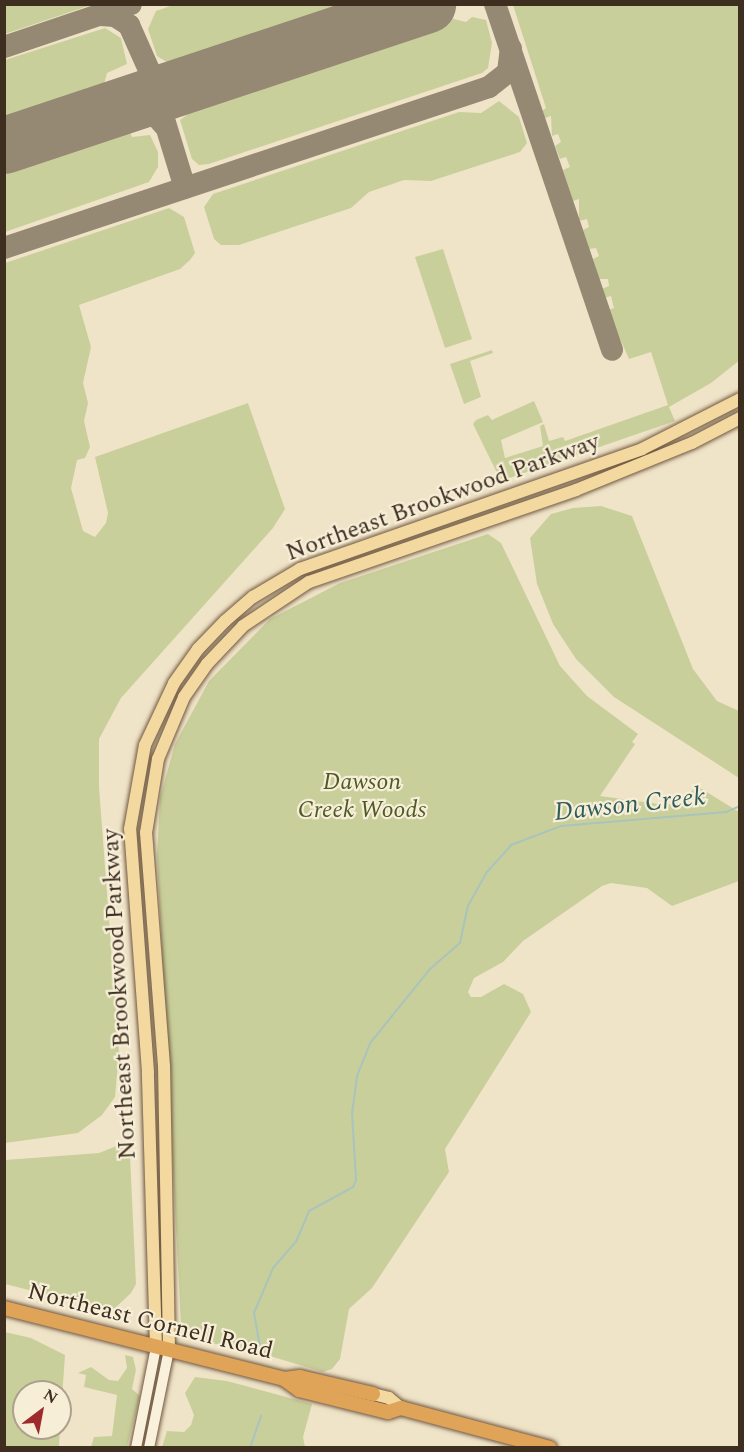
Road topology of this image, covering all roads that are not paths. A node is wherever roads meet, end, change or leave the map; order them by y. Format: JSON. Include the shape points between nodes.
{"nodes":[{"id":1,"x":740,"y":399,"type":"edge"},
{"id":2,"x":740,"y":418,"type":"edge"},
{"id":3,"x":4,"y":1308,"type":"edge"},
{"id":4,"x":162,"y":1348,"type":"junction"},
{"id":5,"x":284,"y":1379,"type":"junction"},
{"id":6,"x":373,"y":1394,"type":"joint"},
{"id":7,"x":401,"y":1408,"type":"junction"},
{"id":8,"x":136,"y":1448,"type":"edge"},
{"id":9,"x":149,"y":1448,"type":"edge"},
{"id":10,"x":550,"y":1448,"type":"edge"}],
"edges":[{"from":1,"to":4,"type":"main road","name":"Northeast Brookwood Parkway","via":[[642,449],[300,569],[254,597],[225,621],[198,649],[174,684],[145,745],[130,829],[148,1072]]},
{"from":2,"to":4,"type":"main road","name":"Northeast Brookwood Parkway","via":[[692,443],[576,490],[309,582],[243,626],[217,652],[184,697],[158,759],[146,833],[164,1066]]},
{"from":3,"to":4,"type":"highway","name":"Northeast Cornell Road"},
{"from":4,"to":5,"type":"highway","name":"Northeast Cornell Road"},
{"from":4,"to":8,"type":"main road","name":"Northeast Brookwood Parkway"},
{"from":4,"to":9,"type":"main road","name":"Northeast Brookwood Parkway"},
{"from":5,"to":6,"type":"highway","name":"Northeast Cornell Road","via":[[300,1377]]},
{"from":5,"to":7,"type":"highway","name":"Northeast Cornell Road","via":[[299,1390],[388,1412]]},
{"from":6,"to":7,"type":"main road","name":"Northeast Cornell Road","via":[[389,1398]]},
{"from":7,"to":10,"type":"highway","name":"Northeast Cornell Road"}]}
